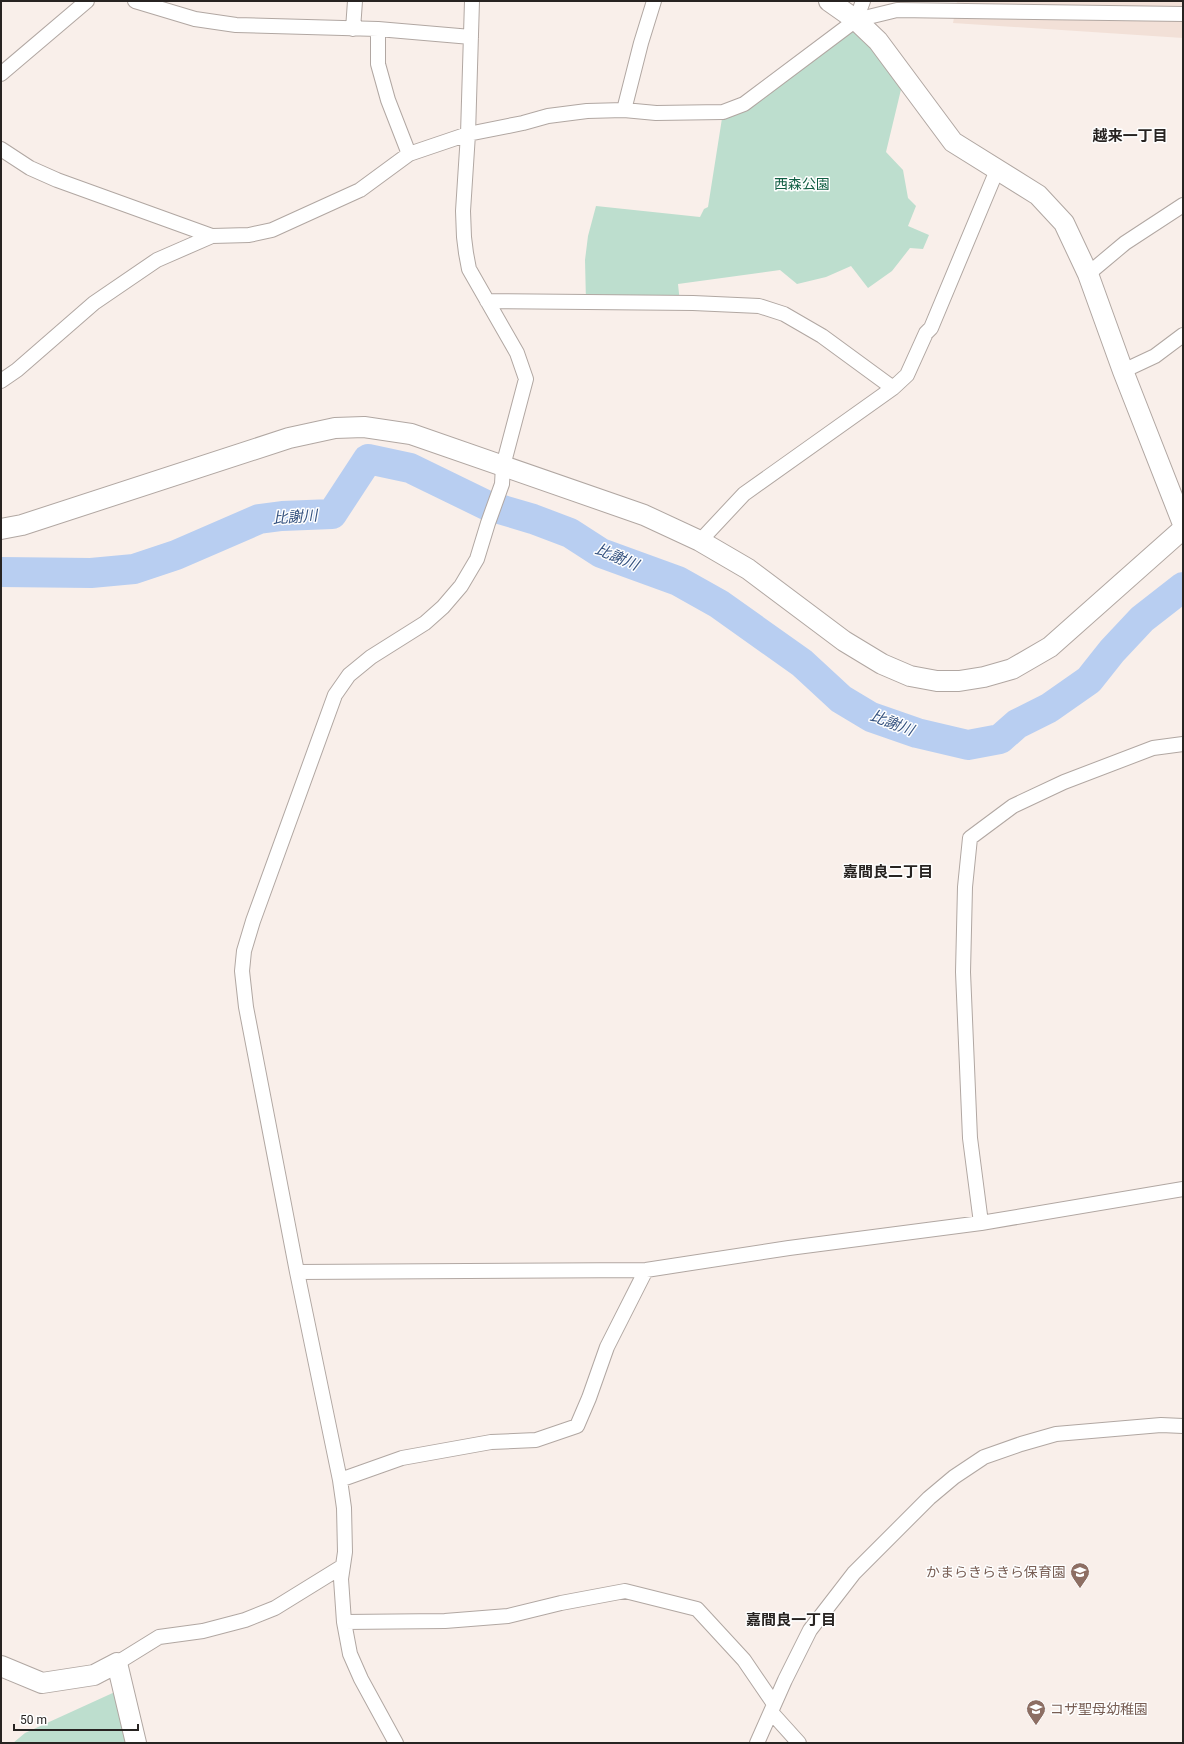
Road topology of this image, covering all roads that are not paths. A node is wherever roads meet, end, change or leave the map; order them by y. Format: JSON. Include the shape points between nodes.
{"nodes":[{"id":1,"x":87,"y":1,"type":"edge"},
{"id":2,"x":135,"y":1,"type":"edge"},
{"id":3,"x":355,"y":1,"type":"edge"},
{"id":4,"x":472,"y":1,"type":"edge"},
{"id":5,"x":654,"y":1,"type":"edge"},
{"id":6,"x":830,"y":1,"type":"edge"},
{"id":7,"x":863,"y":1,"type":"edge"},
{"id":8,"x":1183,"y":14,"type":"edge"},
{"id":9,"x":856,"y":20,"type":"junction"},
{"id":10,"x":353,"y":29,"type":"junction"},
{"id":11,"x":378,"y":29,"type":"junction"},
{"id":12,"x":471,"y":37,"type":"junction"},
{"id":13,"x":1,"y":74,"type":"edge"},
{"id":14,"x":624,"y":110,"type":"junction"},
{"id":15,"x":468,"y":134,"type":"junction"},
{"id":16,"x":1,"y":148,"type":"edge"},
{"id":17,"x":409,"y":154,"type":"junction"},
{"id":18,"x":997,"y":170,"type":"junction"},
{"id":19,"x":1183,"y":205,"type":"edge"},
{"id":20,"x":212,"y":236,"type":"junction"},
{"id":21,"x":1088,"y":274,"type":"junction"},
{"id":22,"x":487,"y":301,"type":"junction"},
{"id":23,"x":1183,"y":335,"type":"edge"},
{"id":24,"x":1123,"y":371,"type":"junction"},
{"id":25,"x":1,"y":380,"type":"edge"},
{"id":26,"x":893,"y":388,"type":"junction"},
{"id":27,"x":502,"y":475,"type":"junction"},
{"id":28,"x":1183,"y":524,"type":"edge"},
{"id":29,"x":1,"y":529,"type":"edge"},
{"id":30,"x":1183,"y":529,"type":"edge"},
{"id":31,"x":700,"y":541,"type":"junction"},
{"id":32,"x":1183,"y":744,"type":"edge"},
{"id":33,"x":1183,"y":1189,"type":"edge"},
{"id":34,"x":980,"y":1223,"type":"junction"},
{"id":35,"x":646,"y":1270,"type":"junction"},
{"id":36,"x":297,"y":1272,"type":"junction"},
{"id":37,"x":1183,"y":1426,"type":"edge"},
{"id":38,"x":340,"y":1480,"type":"junction"},
{"id":39,"x":343,"y":1566,"type":"junction"},
{"id":40,"x":344,"y":1622,"type":"junction"},
{"id":41,"x":117,"y":1663,"type":"junction"},
{"id":42,"x":1,"y":1666,"type":"edge"},
{"id":43,"x":772,"y":1708,"type":"junction"},
{"id":44,"x":136,"y":1743,"type":"edge"},
{"id":45,"x":396,"y":1743,"type":"edge"},
{"id":46,"x":757,"y":1743,"type":"edge"},
{"id":47,"x":799,"y":1743,"type":"edge"}],
"edges":[{"from":1,"to":13,"type":"street"},
{"from":2,"to":10,"type":"street","via":[[195,19],[236,26]]},
{"from":3,"to":10,"type":"street"},
{"from":4,"to":12,"type":"street"},
{"from":5,"to":14,"type":"street"},
{"from":6,"to":9,"type":"street"},
{"from":7,"to":9,"type":"street"},
{"from":8,"to":9,"type":"street","via":[[897,10]]},
{"from":9,"to":14,"type":"street","via":[[744,104],[723,112],[656,113]]},
{"from":9,"to":18,"type":"street","via":[[878,41],[953,142]]},
{"from":10,"to":11,"type":"street"},
{"from":11,"to":12,"type":"street"},
{"from":11,"to":17,"type":"street","via":[[378,64],[388,100]]},
{"from":12,"to":15,"type":"street"},
{"from":14,"to":15,"type":"street","via":[[548,116]]},
{"from":15,"to":17,"type":"street"},
{"from":15,"to":22,"type":"street","via":[[464,185],[464,237],[469,269]]},
{"from":16,"to":20,"type":"street","via":[[30,168],[57,180]]},
{"from":17,"to":20,"type":"street","via":[[360,190],[272,230]]},
{"from":18,"to":21,"type":"street","via":[[1038,196],[1064,223]]},
{"from":18,"to":26,"type":"street","via":[[931,328],[926,333],[907,375]]},
{"from":19,"to":21,"type":"street","via":[[1125,243]]},
{"from":20,"to":25,"type":"street","via":[[157,260],[94,302],[17,370]]},
{"from":21,"to":24,"type":"street"},
{"from":22,"to":26,"type":"street","via":[[759,306],[784,314],[822,336]]},
{"from":22,"to":27,"type":"street","via":[[517,353],[526,379]]},
{"from":23,"to":24,"type":"street","via":[[1155,356]]},
{"from":24,"to":28,"type":"street"},
{"from":26,"to":31,"type":"street","via":[[744,494]]},
{"from":27,"to":29,"type":"street","via":[[411,434],[364,427],[335,428],[289,438],[22,525]]},
{"from":27,"to":31,"type":"street","via":[[644,515]]},
{"from":27,"to":36,"type":"street","via":[[477,559],[462,586],[425,623],[371,657],[349,675],[335,695],[255,914],[244,951],[242,983]]},
{"from":30,"to":31,"type":"street","via":[[1050,647],[1012,669],[959,681],[937,681],[910,676],[882,664],[844,641],[748,569]]},
{"from":32,"to":34,"type":"street","via":[[1153,748],[1064,782],[1013,806],[970,838],[965,887],[963,972],[970,1138]]},
{"from":33,"to":34,"type":"street"},
{"from":34,"to":35,"type":"street"},
{"from":35,"to":36,"type":"street"},
{"from":35,"to":38,"type":"street","via":[[607,1347],[578,1426],[536,1440],[491,1442],[402,1458]]},
{"from":36,"to":38,"type":"street"},
{"from":37,"to":43,"type":"street","via":[[1161,1425],[1056,1434],[984,1458],[954,1477],[929,1498],[854,1573],[810,1630]]},
{"from":38,"to":39,"type":"street","via":[[344,1508]]},
{"from":39,"to":40,"type":"street","via":[[341,1579]]},
{"from":39,"to":41,"type":"street","via":[[275,1608],[203,1631],[159,1637]]},
{"from":40,"to":43,"type":"street","via":[[445,1622],[508,1616],[625,1591],[697,1609],[744,1660]]},
{"from":40,"to":45,"type":"street","via":[[350,1654]]},
{"from":41,"to":42,"type":"street","via":[[94,1675],[42,1683]]},
{"from":41,"to":44,"type":"street"},
{"from":43,"to":46,"type":"street"},
{"from":43,"to":47,"type":"street"}]}
